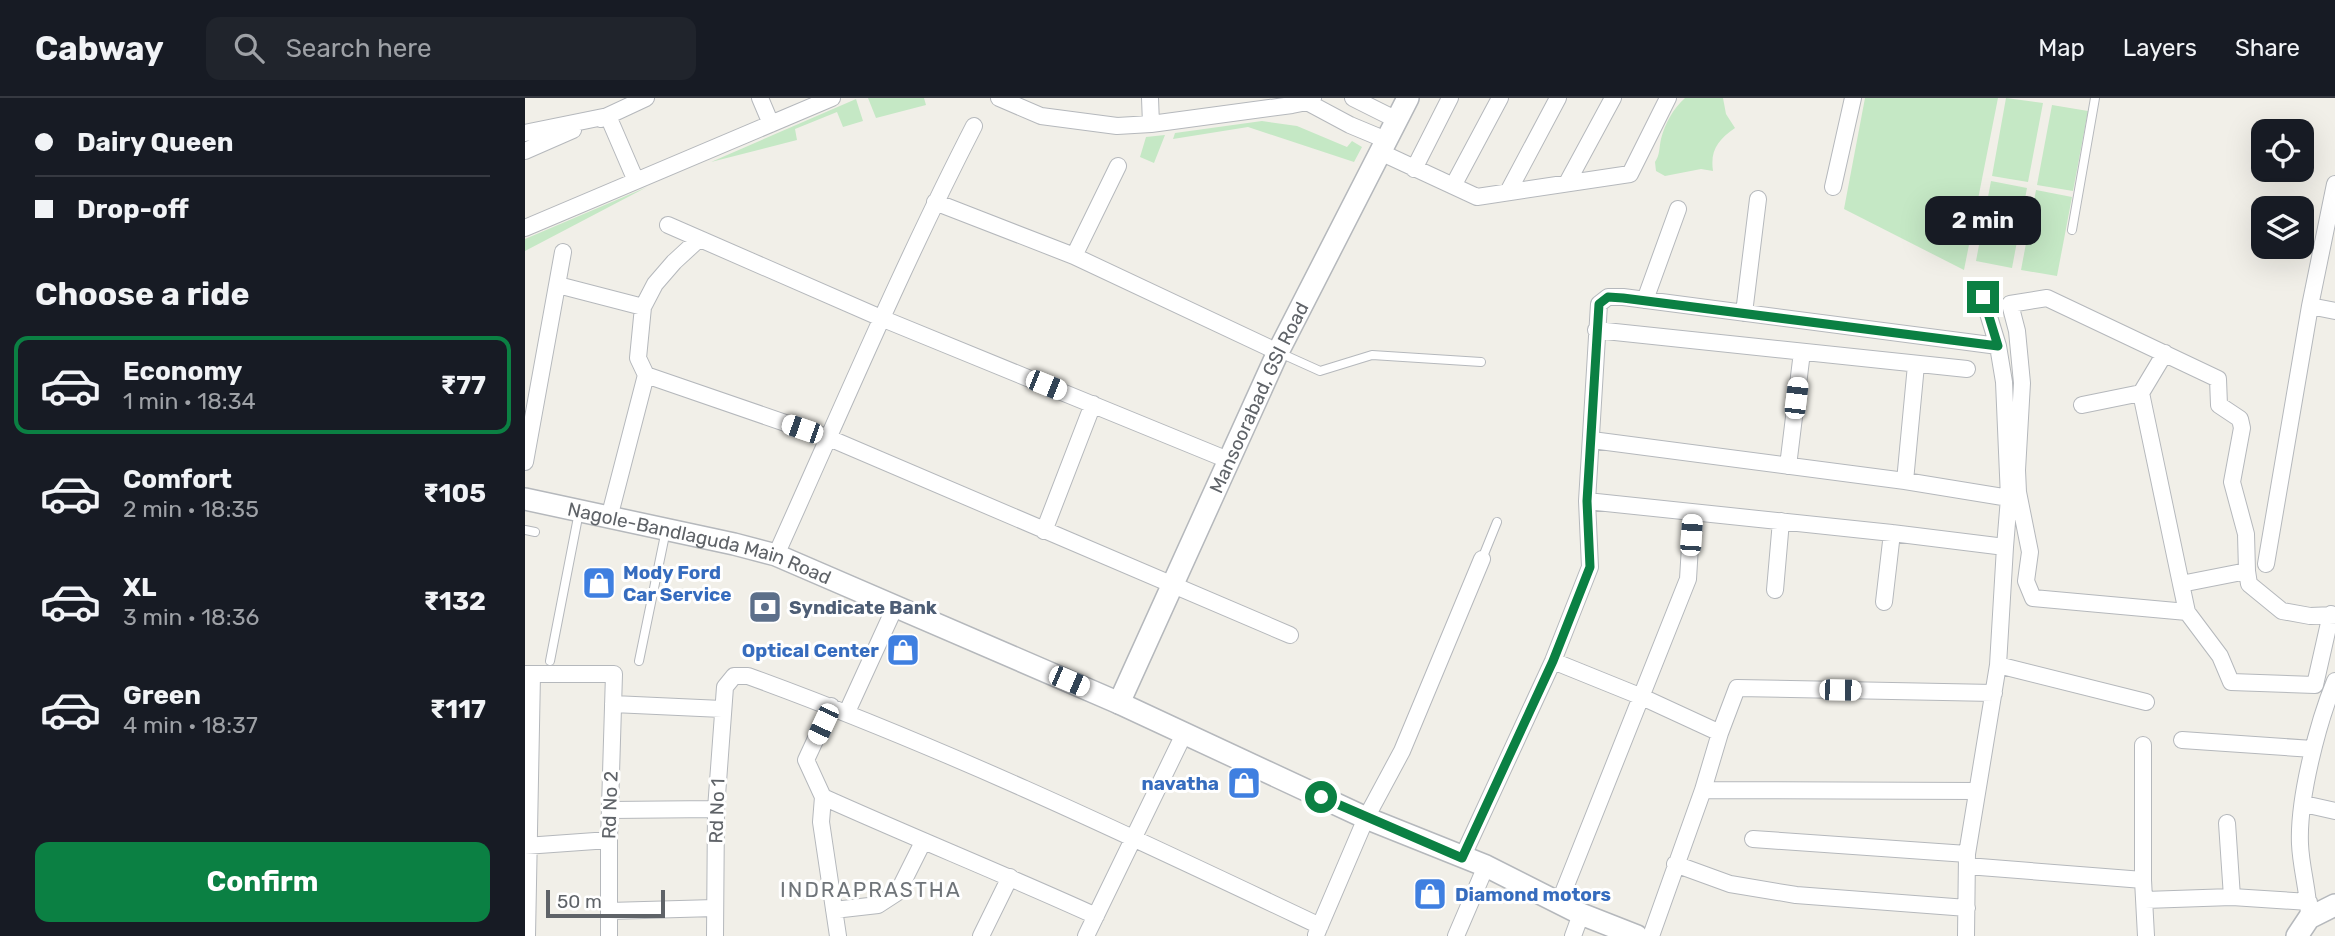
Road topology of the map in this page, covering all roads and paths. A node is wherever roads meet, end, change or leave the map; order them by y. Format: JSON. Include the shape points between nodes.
{"nodes":[{"id":1,"x":646,"y":98,"type":"edge"},
{"id":2,"x":760,"y":98,"type":"edge"},
{"id":3,"x":832,"y":98,"type":"edge"},
{"id":4,"x":999,"y":98,"type":"edge"},
{"id":5,"x":1150,"y":98,"type":"edge"},
{"id":6,"x":1353,"y":98,"type":"edge"},
{"id":7,"x":1408,"y":98,"type":"edge"},
{"id":8,"x":1450,"y":98,"type":"edge"},
{"id":9,"x":1500,"y":98,"type":"edge"},
{"id":10,"x":1558,"y":98,"type":"edge"},
{"id":11,"x":1613,"y":98,"type":"edge"},
{"id":12,"x":1668,"y":98,"type":"edge"},
{"id":13,"x":1853,"y":98,"type":"edge"},
{"id":14,"x":2095,"y":98,"type":"edge"},
{"id":15,"x":1300,"y":101,"type":"edge"},
{"id":16,"x":1020,"y":103,"type":"edge"},
{"id":17,"x":608,"y":116,"type":"junction"},
{"id":18,"x":1397,"y":120,"type":"junction"},
{"id":19,"x":771,"y":124,"type":"junction"},
{"id":20,"x":1151,"y":124,"type":"junction"},
{"id":21,"x":974,"y":126,"type":"dead end"},
{"id":22,"x":525,"y":133,"type":"edge"},
{"id":23,"x":1383,"y":146,"type":"junction"},
{"id":24,"x":525,"y":150,"type":"edge"},
{"id":25,"x":1118,"y":166,"type":"dead end"},
{"id":26,"x":1414,"y":169,"type":"junction"},
{"id":27,"x":636,"y":181,"type":"junction"},
{"id":28,"x":1567,"y":183,"type":"junction"},
{"id":29,"x":2335,"y":184,"type":"edge"},
{"id":30,"x":1453,"y":186,"type":"junction"},
{"id":31,"x":1833,"y":187,"type":"dead end"},
{"id":32,"x":1508,"y":192,"type":"junction"},
{"id":33,"x":1758,"y":199,"type":"dead end"},
{"id":34,"x":935,"y":202,"type":"junction"},
{"id":35,"x":1678,"y":209,"type":"dead end"},
{"id":36,"x":668,"y":225,"type":"dead end"},
{"id":37,"x":525,"y":228,"type":"edge"},
{"id":38,"x":2072,"y":230,"type":"dead end"},
{"id":39,"x":699,"y":239,"type":"junction"},
{"id":40,"x":563,"y":252,"type":"dead end"},
{"id":41,"x":1074,"y":256,"type":"junction"},
{"id":42,"x":558,"y":285,"type":"junction"},
{"id":43,"x":1983,"y":297,"type":"dead end"},
{"id":44,"x":1645,"y":300,"type":"junction"},
{"id":45,"x":2311,"y":306,"type":"junction"},
{"id":46,"x":643,"y":307,"type":"junction"},
{"id":47,"x":2335,"y":311,"type":"edge"},
{"id":48,"x":1744,"y":313,"type":"junction"},
{"id":49,"x":881,"y":318,"type":"junction"},
{"id":50,"x":1596,"y":330,"type":"junction"},
{"id":51,"x":1998,"y":346,"type":"junction"},
{"id":52,"x":1278,"y":352,"type":"junction"},
{"id":53,"x":1802,"y":352,"type":"junction"},
{"id":54,"x":2165,"y":354,"type":"junction"},
{"id":55,"x":1481,"y":362,"type":"dead end"},
{"id":56,"x":1916,"y":365,"type":"junction"},
{"id":57,"x":1967,"y":369,"type":"dead end"},
{"id":58,"x":646,"y":375,"type":"junction"},
{"id":59,"x":2141,"y":393,"type":"junction"},
{"id":60,"x":1093,"y":404,"type":"junction"},
{"id":61,"x":2082,"y":405,"type":"dead end"},
{"id":62,"x":829,"y":438,"type":"junction"},
{"id":63,"x":1592,"y":440,"type":"junction"},
{"id":64,"x":1228,"y":460,"type":"junction"},
{"id":65,"x":525,"y":462,"type":"edge"},
{"id":66,"x":1788,"y":466,"type":"junction"},
{"id":67,"x":1905,"y":481,"type":"junction"},
{"id":68,"x":2009,"y":498,"type":"junction"},
{"id":69,"x":525,"y":499,"type":"edge"},
{"id":70,"x":1587,"y":501,"type":"junction"},
{"id":71,"x":579,"y":512,"type":"junction"},
{"id":72,"x":1692,"y":513,"type":"junction"},
{"id":73,"x":608,"y":518,"type":"junction"},
{"id":74,"x":1781,"y":521,"type":"junction"},
{"id":75,"x":1497,"y":522,"type":"dead end"},
{"id":76,"x":525,"y":530,"type":"edge"},
{"id":77,"x":667,"y":530,"type":"junction"},
{"id":78,"x":1044,"y":531,"type":"junction"},
{"id":79,"x":535,"y":532,"type":"dead end"},
{"id":80,"x":1892,"y":533,"type":"junction"},
{"id":81,"x":2005,"y":547,"type":"junction"},
{"id":82,"x":776,"y":555,"type":"junction"},
{"id":83,"x":1482,"y":559,"type":"joint"},
{"id":84,"x":2266,"y":564,"type":"dead end"},
{"id":85,"x":2247,"y":571,"type":"junction"},
{"id":86,"x":2182,"y":584,"type":"junction"},
{"id":87,"x":1170,"y":586,"type":"junction"},
{"id":88,"x":1775,"y":590,"type":"dead end"},
{"id":89,"x":1884,"y":602,"type":"dead end"},
{"id":90,"x":895,"y":607,"type":"junction"},
{"id":91,"x":2186,"y":612,"type":"junction"},
{"id":92,"x":2333,"y":614,"type":"edge"},
{"id":93,"x":1290,"y":635,"type":"dead end"},
{"id":94,"x":550,"y":661,"type":"dead end"},
{"id":95,"x":639,"y":661,"type":"dead end"},
{"id":96,"x":1553,"y":661,"type":"junction"},
{"id":97,"x":1998,"y":665,"type":"junction"},
{"id":98,"x":529,"y":674,"type":"edge"},
{"id":99,"x":2335,"y":681,"type":"edge"},
{"id":100,"x":1994,"y":693,"type":"junction"},
{"id":101,"x":1642,"y":697,"type":"junction"},
{"id":102,"x":2146,"y":702,"type":"dead end"},
{"id":103,"x":1119,"y":703,"type":"junction"},
{"id":104,"x":613,"y":704,"type":"junction"},
{"id":105,"x":722,"y":709,"type":"junction"},
{"id":106,"x":839,"y":709,"type":"junction"},
{"id":107,"x":1720,"y":733,"type":"junction"},
{"id":108,"x":1184,"y":734,"type":"junction"},
{"id":109,"x":2182,"y":740,"type":"dead end"},
{"id":110,"x":2143,"y":745,"type":"dead end"},
{"id":111,"x":2313,"y":749,"type":"junction"},
{"id":112,"x":1703,"y":790,"type":"junction"},
{"id":113,"x":1977,"y":791,"type":"junction"},
{"id":114,"x":823,"y":797,"type":"junction"},
{"id":115,"x":2304,"y":804,"type":"junction"},
{"id":116,"x":716,"y":809,"type":"junction"},
{"id":117,"x":610,"y":810,"type":"junction"},
{"id":118,"x":2335,"y":811,"type":"edge"},
{"id":119,"x":1366,"y":818,"type":"junction"},
{"id":120,"x":2227,"y":823,"type":"dead end"},
{"id":121,"x":1133,"y":838,"type":"junction"},
{"id":122,"x":1753,"y":839,"type":"dead end"},
{"id":123,"x":609,"y":840,"type":"junction"},
{"id":124,"x":923,"y":842,"type":"junction"},
{"id":125,"x":526,"y":846,"type":"edge"},
{"id":126,"x":1462,"y":858,"type":"junction"},
{"id":127,"x":1967,"y":860,"type":"junction"},
{"id":128,"x":1675,"y":864,"type":"junction"},
{"id":129,"x":1486,"y":866,"type":"junction"},
{"id":130,"x":1010,"y":877,"type":"junction"},
{"id":131,"x":2143,"y":880,"type":"junction"},
{"id":132,"x":2232,"y":897,"type":"junction"},
{"id":133,"x":2145,"y":900,"type":"junction"},
{"id":134,"x":1559,"y":903,"type":"junction"},
{"id":135,"x":2335,"y":905,"type":"edge"},
{"id":136,"x":715,"y":908,"type":"junction"},
{"id":137,"x":1967,"y":908,"type":"junction"},
{"id":138,"x":834,"y":910,"type":"junction"},
{"id":139,"x":609,"y":911,"type":"junction"},
{"id":140,"x":1581,"y":914,"type":"junction"},
{"id":141,"x":1095,"y":916,"type":"junction"},
{"id":142,"x":2305,"y":919,"type":"edge"},
{"id":143,"x":1318,"y":931,"type":"edge"},
{"id":144,"x":527,"y":936,"type":"edge"},
{"id":145,"x":609,"y":936,"type":"edge"},
{"id":146,"x":715,"y":936,"type":"edge"},
{"id":147,"x":838,"y":936,"type":"edge"},
{"id":148,"x":981,"y":936,"type":"edge"},
{"id":149,"x":1087,"y":936,"type":"edge"},
{"id":150,"x":1456,"y":936,"type":"edge"},
{"id":151,"x":1573,"y":936,"type":"edge"},
{"id":152,"x":1637,"y":936,"type":"edge"},
{"id":153,"x":1651,"y":936,"type":"edge"},
{"id":154,"x":1966,"y":936,"type":"edge"},
{"id":155,"x":2147,"y":936,"type":"edge"}],
"edges":[{"from":1,"to":17,"type":"street"},
{"from":2,"to":19,"type":"street"},
{"from":3,"to":19,"type":"street"},
{"from":4,"to":16,"type":"street"},
{"from":5,"to":20,"type":"street"},
{"from":6,"to":18,"type":"street"},
{"from":7,"to":18,"type":"street","name":"Mansoorabad, GSI Road"},
{"from":8,"to":26,"type":"street"},
{"from":9,"to":30,"type":"street"},
{"from":10,"to":32,"type":"street"},
{"from":11,"to":28,"type":"street"},
{"from":12,"to":28,"type":"street","via":[[1630,174]]},
{"from":13,"to":31,"type":"street"},
{"from":14,"to":38,"type":"lane"},
{"from":15,"to":20,"type":"street"},
{"from":15,"to":23,"type":"street"},
{"from":16,"to":20,"type":"street","via":[[1041,116],[1117,126]]},
{"from":17,"to":22,"type":"street"},
{"from":17,"to":24,"type":"street"},
{"from":17,"to":27,"type":"street"},
{"from":18,"to":23,"type":"street","name":"Mansoorabad, GSI Road"},
{"from":19,"to":27,"type":"street"},
{"from":21,"to":34,"type":"street"},
{"from":23,"to":26,"type":"street"},
{"from":23,"to":52,"type":"street","name":"Mansoorabad, GSI Road"},
{"from":25,"to":41,"type":"street"},
{"from":26,"to":30,"type":"street"},
{"from":27,"to":37,"type":"street"},
{"from":28,"to":32,"type":"street"},
{"from":29,"to":45,"type":"street"},
{"from":30,"to":32,"type":"street","via":[[1477,197]]},
{"from":33,"to":48,"type":"street"},
{"from":34,"to":41,"type":"street"},
{"from":34,"to":49,"type":"street"},
{"from":35,"to":44,"type":"street"},
{"from":36,"to":39,"type":"street"},
{"from":39,"to":46,"type":"street","via":[[655,284]]},
{"from":39,"to":49,"type":"street"},
{"from":40,"to":42,"type":"street"},
{"from":41,"to":52,"type":"street"},
{"from":42,"to":46,"type":"street"},
{"from":42,"to":65,"type":"street"},
{"from":43,"to":51,"type":"street"},
{"from":44,"to":48,"type":"street"},
{"from":44,"to":50,"type":"street","via":[[1608,297],[1599,304]]},
{"from":45,"to":47,"type":"street"},
{"from":45,"to":84,"type":"street"},
{"from":46,"to":58,"type":"street","via":[[638,358]]},
{"from":48,"to":51,"type":"street"},
{"from":49,"to":60,"type":"street"},
{"from":49,"to":62,"type":"street"},
{"from":50,"to":53,"type":"street"},
{"from":50,"to":63,"type":"street"},
{"from":51,"to":68,"type":"street"},
{"from":52,"to":55,"type":"lane","via":[[1320,371],[1372,355]]},
{"from":52,"to":64,"type":"street","name":"Mansoorabad, GSI Road"},
{"from":53,"to":56,"type":"street"},
{"from":53,"to":66,"type":"street"},
{"from":54,"to":59,"type":"street"},
{"from":54,"to":85,"type":"street","via":[[2218,379],[2219,405],[2240,419],[2232,482],[2246,534]]},
{"from":54,"to":91,"type":"street","via":[[2047,298],[2010,304],[2022,383],[2018,492],[2030,552],[2026,581],[2033,598]]},
{"from":56,"to":57,"type":"street"},
{"from":56,"to":67,"type":"street"},
{"from":58,"to":62,"type":"street"},
{"from":58,"to":73,"type":"street"},
{"from":59,"to":61,"type":"street"},
{"from":59,"to":86,"type":"street"},
{"from":60,"to":64,"type":"street"},
{"from":60,"to":78,"type":"street"},
{"from":62,"to":78,"type":"street"},
{"from":62,"to":82,"type":"street"},
{"from":63,"to":66,"type":"street"},
{"from":63,"to":70,"type":"street"},
{"from":64,"to":87,"type":"street","name":"Mansoorabad, GSI Road"},
{"from":66,"to":67,"type":"street"},
{"from":67,"to":68,"type":"street"},
{"from":68,"to":81,"type":"street"},
{"from":69,"to":71,"type":"street","name":"Nagole-Bandlaguda Main Road"},
{"from":70,"to":72,"type":"street"},
{"from":70,"to":96,"type":"street","via":[[1590,567]]},
{"from":71,"to":73,"type":"street","name":"Nagole-Bandlaguda Main Road"},
{"from":71,"to":94,"type":"lane"},
{"from":72,"to":74,"type":"street"},
{"from":72,"to":101,"type":"street","via":[[1688,579]]},
{"from":73,"to":77,"type":"street","name":"Nagole-Bandlaguda Main Road"},
{"from":74,"to":80,"type":"street"},
{"from":74,"to":88,"type":"street"},
{"from":75,"to":83,"type":"lane"},
{"from":76,"to":79,"type":"lane"},
{"from":77,"to":82,"type":"street","name":"Nagole-Bandlaguda Main Road"},
{"from":77,"to":95,"type":"lane"},
{"from":78,"to":87,"type":"street"},
{"from":80,"to":81,"type":"street"},
{"from":80,"to":89,"type":"street"},
{"from":81,"to":97,"type":"street"},
{"from":82,"to":90,"type":"street","name":"Nagole-Bandlaguda Main Road"},
{"from":83,"to":119,"type":"street","via":[[1402,751]]},
{"from":85,"to":86,"type":"street"},
{"from":85,"to":92,"type":"street","via":[[2249,584],[2281,611]]},
{"from":86,"to":91,"type":"street"},
{"from":87,"to":93,"type":"street"},
{"from":87,"to":103,"type":"street","name":"Mansoorabad, GSI Road"},
{"from":90,"to":103,"type":"street","name":"Nagole-Bandlaguda Main Road"},
{"from":90,"to":106,"type":"street"},
{"from":91,"to":92,"type":"street","via":[[2220,656],[2231,682],[2315,685]]},
{"from":96,"to":101,"type":"street"},
{"from":96,"to":126,"type":"street"},
{"from":97,"to":100,"type":"street"},
{"from":97,"to":102,"type":"street"},
{"from":98,"to":104,"type":"street","name":"Rd No 2","via":[[614,674]]},
{"from":98,"to":125,"type":"street"},
{"from":99,"to":111,"type":"street"},
{"from":100,"to":107,"type":"street","via":[[1737,688]]},
{"from":100,"to":113,"type":"street"},
{"from":101,"to":107,"type":"street"},
{"from":101,"to":134,"type":"street"},
{"from":103,"to":108,"type":"street","name":"Nagole-Bandlaguda Main Road"},
{"from":104,"to":105,"type":"street"},
{"from":104,"to":117,"type":"street","name":"Rd No 2"},
{"from":105,"to":106,"type":"street","name":"Rd No 1","via":[[725,687],[734,676],[748,676]]},
{"from":105,"to":116,"type":"street","name":"Rd No 1"},
{"from":106,"to":114,"type":"street","via":[[806,761]]},
{"from":106,"to":121,"type":"street"},
{"from":107,"to":112,"type":"street"},
{"from":108,"to":119,"type":"street","name":"Nagole-Bandlaguda Main Road"},
{"from":108,"to":121,"type":"street"},
{"from":109,"to":111,"type":"street"},
{"from":110,"to":131,"type":"street"},
{"from":111,"to":115,"type":"street"},
{"from":112,"to":113,"type":"street"},
{"from":112,"to":128,"type":"street"},
{"from":113,"to":127,"type":"street"},
{"from":114,"to":124,"type":"street"},
{"from":114,"to":138,"type":"street","via":[[821,822]]},
{"from":115,"to":118,"type":"street"},
{"from":115,"to":142,"type":"street","via":[[2300,843]]},
{"from":116,"to":117,"type":"street"},
{"from":116,"to":136,"type":"street","name":"Rd No 1"},
{"from":117,"to":123,"type":"street","name":"Rd No 2"},
{"from":119,"to":126,"type":"street","name":"Nagole-Bandlaguda Main Road"},
{"from":119,"to":143,"type":"street"},
{"from":120,"to":132,"type":"street"},
{"from":121,"to":141,"type":"street"},
{"from":121,"to":143,"type":"street"},
{"from":122,"to":127,"type":"street"},
{"from":123,"to":125,"type":"street"},
{"from":123,"to":139,"type":"street","name":"Rd No 2"},
{"from":124,"to":130,"type":"street"},
{"from":124,"to":138,"type":"street","via":[[898,892],[878,905]]},
{"from":125,"to":144,"type":"street"},
{"from":126,"to":129,"type":"street","name":"Nagole-Bandlaguda Main Road"},
{"from":127,"to":131,"type":"street"},
{"from":127,"to":137,"type":"street"},
{"from":128,"to":137,"type":"street","via":[[1730,884],[1796,895]]},
{"from":128,"to":153,"type":"street"},
{"from":129,"to":134,"type":"street","name":"Nagole-Bandlaguda Main Road"},
{"from":129,"to":150,"type":"street"},
{"from":130,"to":141,"type":"street"},
{"from":130,"to":148,"type":"street"},
{"from":131,"to":133,"type":"street"},
{"from":132,"to":133,"type":"street"},
{"from":132,"to":142,"type":"street"},
{"from":133,"to":155,"type":"street"},
{"from":134,"to":140,"type":"street","name":"Nagole-Bandlaguda Main Road"},
{"from":135,"to":142,"type":"street"},
{"from":136,"to":139,"type":"street"},
{"from":136,"to":146,"type":"street","name":"Rd No 1"},
{"from":137,"to":154,"type":"street"},
{"from":138,"to":147,"type":"street"},
{"from":139,"to":145,"type":"street","name":"Rd No 2"},
{"from":140,"to":151,"type":"street"},
{"from":140,"to":152,"type":"street","name":"Nagole-Bandlaguda Main Road"},
{"from":141,"to":149,"type":"street"}]}
